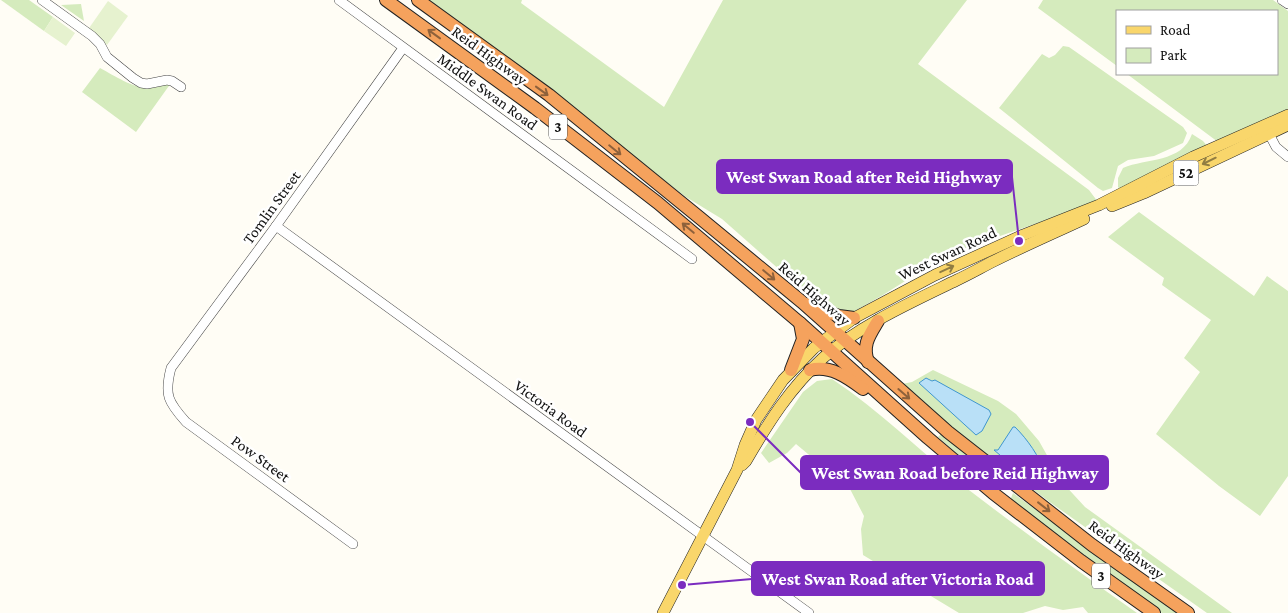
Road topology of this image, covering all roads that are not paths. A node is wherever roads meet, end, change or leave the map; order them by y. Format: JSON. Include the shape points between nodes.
{"nodes":[{"id":1,"x":42,"y":0,"type":"edge"},
{"id":2,"x":339,"y":0,"type":"edge"},
{"id":3,"x":386,"y":0,"type":"edge"},
{"id":4,"x":418,"y":0,"type":"edge"},
{"id":5,"x":1282,"y":0,"type":"edge"},
{"id":6,"x":1288,"y":4,"type":"edge"},
{"id":7,"x":403,"y":48,"type":"junction"},
{"id":8,"x":181,"y":87,"type":"dead end"},
{"id":9,"x":1288,"y":115,"type":"edge"},
{"id":10,"x":1288,"y":125,"type":"edge"},
{"id":11,"x":1267,"y":130,"type":"junction"},
{"id":12,"x":1288,"y":157,"type":"edge"},
{"id":13,"x":276,"y":226,"type":"junction"},
{"id":14,"x":692,"y":259,"type":"dead end"},
{"id":15,"x":802,"y":302,"type":"junction"},
{"id":16,"x":854,"y":318,"type":"junction"},
{"id":17,"x":878,"y":321,"type":"junction"},
{"id":18,"x":800,"y":323,"type":"junction"},
{"id":19,"x":835,"y":332,"type":"junction"},
{"id":20,"x":845,"y":341,"type":"junction"},
{"id":21,"x":826,"y":346,"type":"junction"},
{"id":22,"x":868,"y":362,"type":"junction"},
{"id":23,"x":791,"y":370,"type":"junction"},
{"id":24,"x":810,"y":370,"type":"junction"},
{"id":25,"x":166,"y":385,"type":"joint"},
{"id":26,"x":880,"y":395,"type":"junction"},
{"id":27,"x":737,"y":470,"type":"junction"},
{"id":28,"x":702,"y":536,"type":"junction"},
{"id":29,"x":353,"y":544,"type":"dead end"},
{"id":30,"x":663,"y":613,"type":"edge"},
{"id":31,"x":809,"y":613,"type":"edge"},
{"id":32,"x":1154,"y":613,"type":"edge"},
{"id":33,"x":1188,"y":613,"type":"edge"}],
"edges":[{"from":1,"to":8,"type":"street","via":[[92,36],[107,58],[133,78],[147,84],[167,80]]},
{"from":2,"to":7,"type":"street","name":"Middle Swan Road"},
{"from":18,"to":3,"type":"highway","name":"Reid Highway","number":"3","one_way":true,"via":[[658,203],[535,108]]},
{"from":4,"to":15,"type":"highway","name":"Reid Highway","number":"3","one_way":true,"via":[[549,96]]},
{"from":5,"to":6,"type":"street"},
{"from":7,"to":13,"type":"street","name":"Tomlin Street"},
{"from":7,"to":14,"type":"street","name":"Middle Swan Road"},
{"from":9,"to":11,"type":"main road","name":"West Swan Road","number":"52"},
{"from":10,"to":11,"type":"main road","name":"West Swan Road","number":"52"},
{"from":11,"to":12,"type":"street","via":[[1276,147]]},
{"from":16,"to":11,"type":"main road","name":"West Swan Road","number":"52","one_way":true,"via":[[935,275],[1099,205],[1192,157]]},
{"from":11,"to":17,"type":"main road","name":"West Swan Road","number":"52","one_way":true,"via":[[996,260]]},
{"from":13,"to":25,"type":"street","name":"Tomlin Street","via":[[171,368]]},
{"from":13,"to":28,"type":"street","name":"Victoria Road"},
{"from":15,"to":16,"type":"highway"},
{"from":15,"to":19,"type":"highway","name":"Reid Highway","number":"3"},
{"from":16,"to":19,"type":"main road","name":"West Swan Road","number":"52"},
{"from":17,"to":20,"type":"main road","name":"West Swan Road","number":"52"},
{"from":17,"to":22,"type":"highway","via":[[865,343]]},
{"from":18,"to":21,"type":"highway","name":"Reid Highway","number":"3"},
{"from":18,"to":23,"type":"highway","via":[[803,339]]},
{"from":19,"to":20,"type":"highway","name":"Reid Highway","number":"3"},
{"from":19,"to":21,"type":"main road","name":"West Swan Road","number":"52"},
{"from":20,"to":21,"type":"main road","name":"West Swan Road","number":"52"},
{"from":20,"to":22,"type":"highway","name":"Reid Highway","number":"3"},
{"from":21,"to":23,"type":"main road","name":"West Swan Road","number":"52"},
{"from":21,"to":24,"type":"main road","name":"West Swan Road","number":"52"},
{"from":21,"to":26,"type":"highway","name":"Reid Highway","number":"3"},
{"from":22,"to":33,"type":"highway","name":"Reid Highway","number":"3","one_way":true,"via":[[955,438],[1092,545]]},
{"from":23,"to":27,"type":"main road","name":"West Swan Road","number":"52","via":[[756,420]]},
{"from":24,"to":26,"type":"highway","via":[[832,370],[864,390]]},
{"from":24,"to":27,"type":"main road","name":"West Swan Road","number":"52","via":[[783,401]]},
{"from":25,"to":29,"type":"street","name":"Pow Street","via":[[171,406],[186,422]]},
{"from":26,"to":32,"type":"highway","name":"Reid Highway","number":"3","via":[[994,493],[1080,561]]},
{"from":27,"to":28,"type":"main road","name":"West Swan Road","number":"52"},
{"from":28,"to":30,"type":"main road","name":"West Swan Road","number":"52"},
{"from":28,"to":31,"type":"street","name":"Victoria Road"}]}
